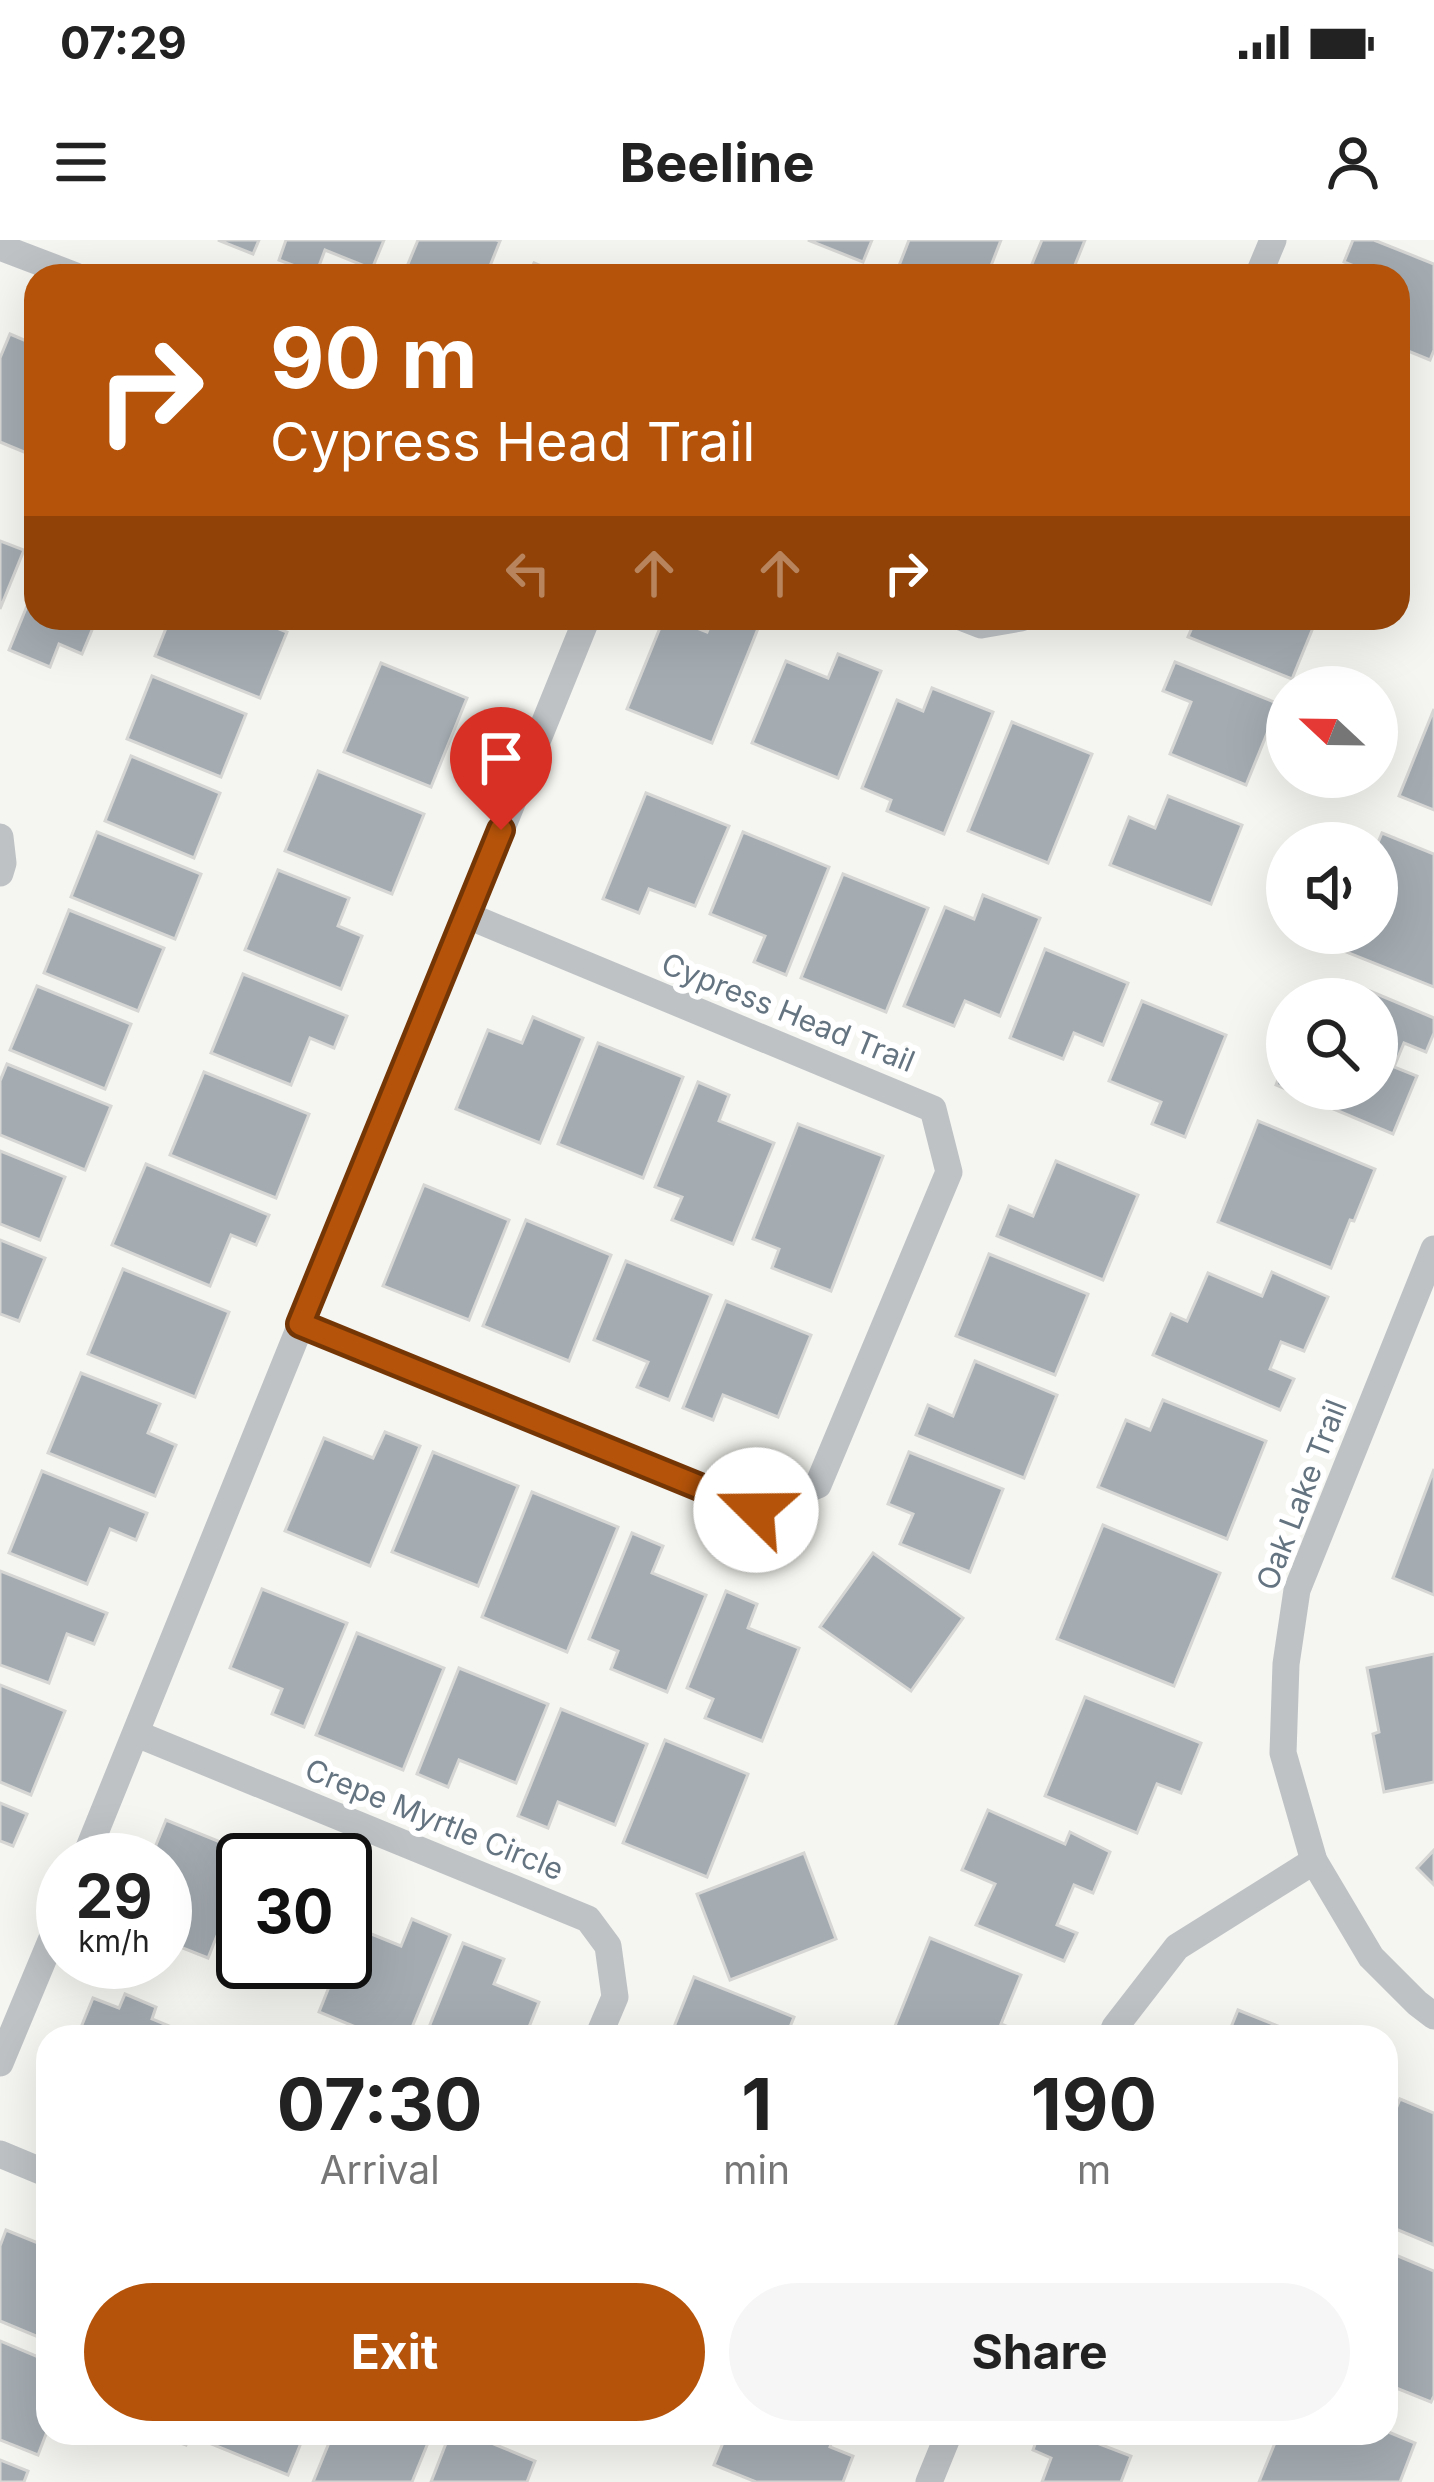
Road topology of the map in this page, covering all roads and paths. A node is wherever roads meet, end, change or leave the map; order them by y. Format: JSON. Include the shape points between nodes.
{"nodes":[{"id":1,"x":0,"y":247,"type":"edge"},
{"id":2,"x":45,"y":264,"type":"edge"},
{"id":3,"x":582,"y":630,"type":"edge"},
{"id":4,"x":0,"y":837,"type":"edge"},
{"id":5,"x":0,"y":873,"type":"edge"},
{"id":6,"x":466,"y":915,"type":"junction"},
{"id":7,"x":1434,"y":1250,"type":"edge"},
{"id":8,"x":300,"y":1324,"type":"junction"},
{"id":9,"x":137,"y":1734,"type":"junction"},
{"id":10,"x":95,"y":1833,"type":"edge"},
{"id":11,"x":1314,"y":1862,"type":"junction"},
{"id":12,"x":36,"y":1977,"type":"edge"},
{"id":13,"x":1434,"y":2016,"type":"edge"},
{"id":14,"x":603,"y":2025,"type":"edge"},
{"id":15,"x":1117,"y":2025,"type":"edge"},
{"id":16,"x":0,"y":2063,"type":"edge"},
{"id":17,"x":0,"y":2154,"type":"edge"},
{"id":18,"x":36,"y":2169,"type":"edge"},
{"id":19,"x":944,"y":2445,"type":"edge"},
{"id":20,"x":929,"y":2482,"type":"edge"}],
"edges":[{"from":1,"to":2,"type":"street"},
{"from":3,"to":6,"type":"street"},
{"from":4,"to":5,"type":"street"},
{"from":6,"to":8,"type":"street"},
{"from":6,"to":8,"type":"street","name":"Cypress Head Trail","via":[[933,1109],[949,1172],[818,1485],[756,1510]]},
{"from":7,"to":11,"type":"street","name":"Oak Lake Trail","via":[[1297,1590],[1283,1753]]},
{"from":8,"to":9,"type":"street"},
{"from":9,"to":10,"type":"street"},
{"from":9,"to":14,"type":"street","name":"Crepe Myrtle Circle","via":[[589,1919],[608,1946],[615,1997]]},
{"from":11,"to":13,"type":"street","name":"Oak Lake Trail","via":[[1371,1957]]},
{"from":11,"to":15,"type":"street","via":[[1177,1947]]},
{"from":12,"to":16,"type":"street"},
{"from":17,"to":18,"type":"street"},
{"from":19,"to":20,"type":"street"}]}
